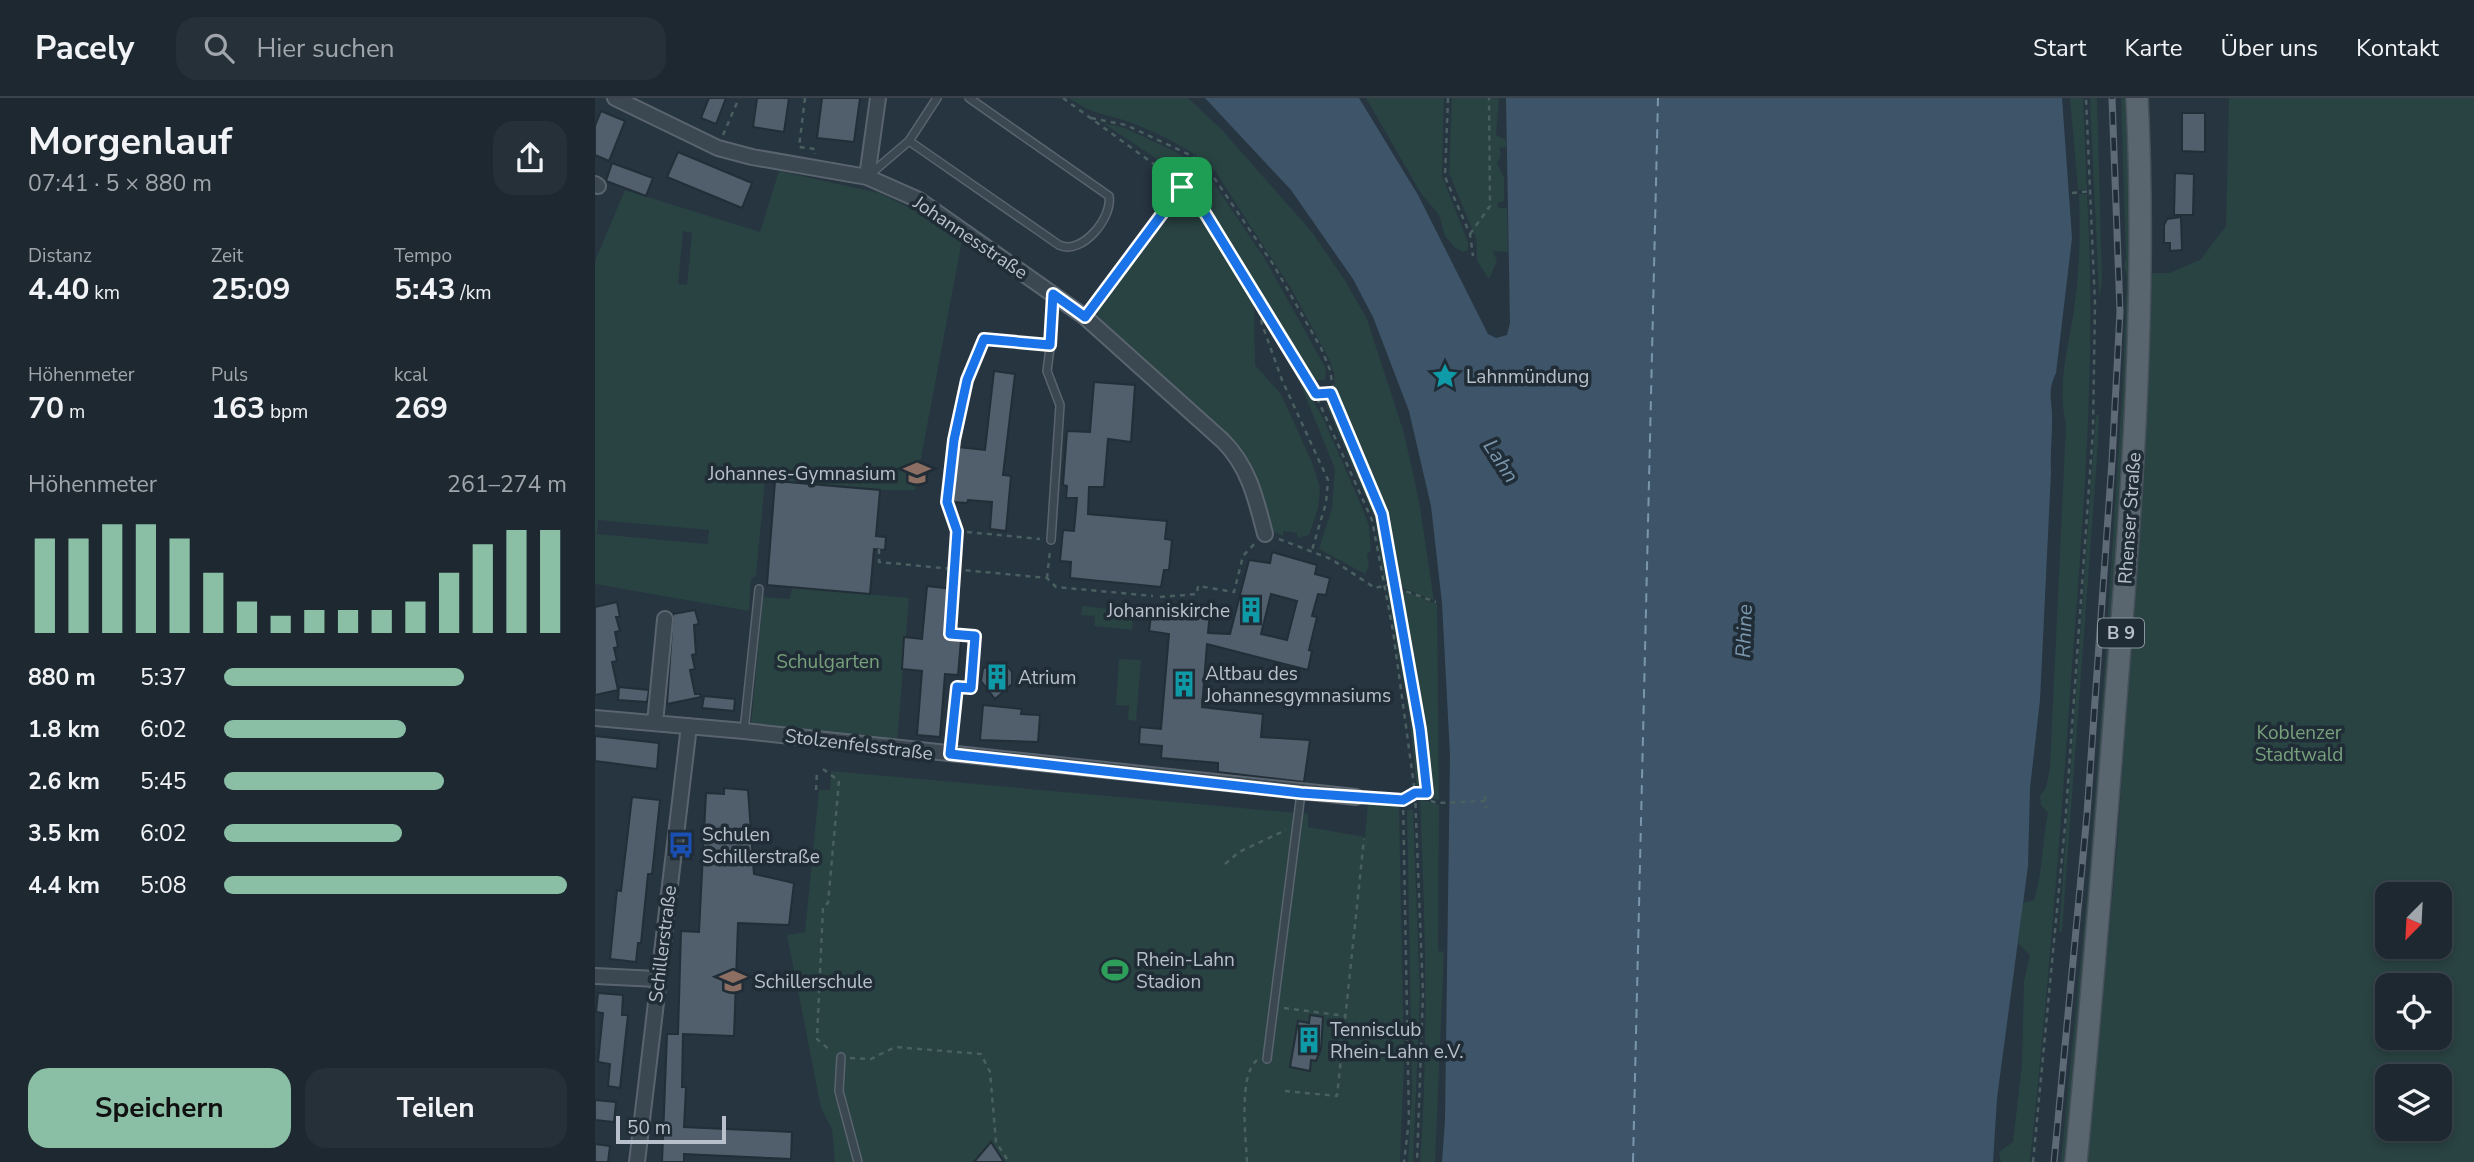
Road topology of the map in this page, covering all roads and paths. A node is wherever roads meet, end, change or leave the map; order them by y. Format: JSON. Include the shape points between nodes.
{"nodes":[{"id":1,"x":615,"y":98,"type":"edge"},
{"id":2,"x":739,"y":98,"type":"edge"},
{"id":3,"x":805,"y":98,"type":"edge"},
{"id":4,"x":878,"y":98,"type":"edge"},
{"id":5,"x":937,"y":98,"type":"edge"},
{"id":6,"x":969,"y":98,"type":"edge"},
{"id":7,"x":1063,"y":98,"type":"edge"},
{"id":8,"x":1448,"y":98,"type":"edge"},
{"id":9,"x":1489,"y":98,"type":"edge"},
{"id":10,"x":2086,"y":98,"type":"edge"},
{"id":11,"x":2137,"y":98,"type":"edge"},
{"id":12,"x":1089,"y":117,"type":"junction"},
{"id":13,"x":909,"y":141,"type":"junction"},
{"id":14,"x":718,"y":148,"type":"junction"},
{"id":15,"x":814,"y":159,"type":"dead end"},
{"id":16,"x":867,"y":177,"type":"junction"},
{"id":17,"x":1182,"y":187,"type":"junction"},
{"id":18,"x":2091,"y":191,"type":"junction"},
{"id":19,"x":2072,"y":193,"type":"dead end"},
{"id":20,"x":1470,"y":234,"type":"junction"},
{"id":21,"x":1473,"y":256,"type":"dead end"},
{"id":22,"x":1053,"y":294,"type":"junction"},
{"id":23,"x":1257,"y":297,"type":"junction"},
{"id":24,"x":1085,"y":317,"type":"junction"},
{"id":25,"x":1050,"y":345,"type":"junction"},
{"id":26,"x":1331,"y":393,"type":"junction"},
{"id":27,"x":1316,"y":394,"type":"junction"},
{"id":28,"x":954,"y":440,"type":"joint"},
{"id":29,"x":957,"y":531,"type":"junction"},
{"id":30,"x":1265,"y":534,"type":"junction"},
{"id":31,"x":1051,"y":540,"type":"junction"},
{"id":32,"x":879,"y":549,"type":"dead end"},
{"id":33,"x":1312,"y":550,"type":"junction"},
{"id":34,"x":955,"y":569,"type":"junction"},
{"id":35,"x":1048,"y":578,"type":"junction"},
{"id":36,"x":1396,"y":583,"type":"junction"},
{"id":37,"x":1383,"y":586,"type":"junction"},
{"id":38,"x":1397,"y":588,"type":"junction"},
{"id":39,"x":759,"y":589,"type":"dead end"},
{"id":40,"x":1153,"y":596,"type":"dead end"},
{"id":41,"x":1160,"y":597,"type":"dead end"},
{"id":42,"x":1436,"y":602,"type":"dead end"},
{"id":43,"x":665,"y":619,"type":"dead end"},
{"id":44,"x":595,"y":718,"type":"edge"},
{"id":45,"x":655,"y":723,"type":"junction"},
{"id":46,"x":689,"y":726,"type":"junction"},
{"id":47,"x":744,"y":731,"type":"junction"},
{"id":48,"x":950,"y":754,"type":"junction"},
{"id":49,"x":823,"y":769,"type":"dead end"},
{"id":50,"x":817,"y":771,"type":"dead end"},
{"id":51,"x":816,"y":790,"type":"dead end"},
{"id":52,"x":1301,"y":793,"type":"junction"},
{"id":53,"x":1415,"y":793,"type":"junction"},
{"id":54,"x":1427,"y":793,"type":"junction"},
{"id":55,"x":1485,"y":796,"type":"dead end"},
{"id":56,"x":1356,"y":797,"type":"joint"},
{"id":57,"x":1403,"y":800,"type":"junction"},
{"id":58,"x":1485,"y":802,"type":"junction"},
{"id":59,"x":1486,"y":808,"type":"dead end"},
{"id":60,"x":1297,"y":831,"type":"junction"},
{"id":61,"x":1364,"y":839,"type":"dead end"},
{"id":62,"x":1225,"y":864,"type":"dead end"},
{"id":63,"x":595,"y":976,"type":"edge"},
{"id":64,"x":657,"y":979,"type":"junction"},
{"id":65,"x":1273,"y":1007,"type":"junction"},
{"id":66,"x":1346,"y":1016,"type":"junction"},
{"id":67,"x":1267,"y":1055,"type":"joint"},
{"id":68,"x":841,"y":1057,"type":"junction"},
{"id":69,"x":1285,"y":1091,"type":"dead end"},
{"id":70,"x":638,"y":1162,"type":"edge"},
{"id":71,"x":857,"y":1162,"type":"edge"},
{"id":72,"x":1009,"y":1162,"type":"edge"},
{"id":73,"x":1247,"y":1162,"type":"edge"},
{"id":74,"x":1404,"y":1162,"type":"edge"},
{"id":75,"x":1417,"y":1162,"type":"edge"},
{"id":76,"x":2033,"y":1162,"type":"edge"},
{"id":77,"x":2075,"y":1162,"type":"edge"}],
"edges":[{"from":1,"to":14,"type":"street","name":"Johannesstraße","via":[[640,105]]},
{"from":2,"to":14,"type":"path"},
{"from":3,"to":15,"type":"path","via":[[799,147],[815,149]]},
{"from":4,"to":16,"type":"street"},
{"from":5,"to":13,"type":"lane"},
{"from":6,"to":13,"type":"lane","via":[[1109,196],[1108,211],[1084,244],[1059,245]]},
{"from":7,"to":12,"type":"path"},
{"from":8,"to":20,"type":"path","via":[[1445,177]]},
{"from":9,"to":20,"type":"path","via":[[1490,206]]},
{"from":10,"to":18,"type":"path"},
{"from":11,"to":77,"type":"main road","name":"Rhenser Straße","number":"B 9","via":[[2140,245],[2129,542]]},
{"from":12,"to":17,"type":"path"},
{"from":12,"to":26,"type":"path","via":[[1126,125],[1182,151],[1208,169],[1307,321],[1330,370]]},
{"from":13,"to":16,"type":"lane"},
{"from":14,"to":16,"type":"street","name":"Johannesstraße"},
{"from":16,"to":22,"type":"street","name":"Johannesstraße","via":[[919,200]]},
{"from":17,"to":23,"type":"path","via":[[1205,213]]},
{"from":17,"to":24,"type":"path"},
{"from":18,"to":19,"type":"path"},
{"from":18,"to":76,"type":"path","via":[[2093,430],[2065,826]]},
{"from":20,"to":21,"type":"path"},
{"from":22,"to":24,"type":"street","name":"Johannesstraße"},
{"from":22,"to":25,"type":"lane"},
{"from":23,"to":27,"type":"path"},
{"from":23,"to":33,"type":"path","via":[[1282,380],[1328,480]]},
{"from":24,"to":30,"type":"street","name":"Johannesstraße","via":[[1233,451],[1252,485]]},
{"from":25,"to":28,"type":"lane","via":[[984,339],[967,380]]},
{"from":25,"to":31,"type":"lane","via":[[1047,371],[1060,405]]},
{"from":26,"to":27,"type":"path"},
{"from":26,"to":36,"type":"path","via":[[1382,514]]},
{"from":27,"to":37,"type":"path","via":[[1372,520]]},
{"from":28,"to":29,"type":"path","via":[[947,502]]},
{"from":29,"to":31,"type":"path"},
{"from":29,"to":34,"type":"path"},
{"from":30,"to":33,"type":"path"},
{"from":30,"to":41,"type":"path","via":[[1243,556],[1234,592],[1198,586],[1197,594]]},
{"from":31,"to":35,"type":"path"},
{"from":32,"to":34,"type":"path","via":[[879,562]]},
{"from":33,"to":37,"type":"path","via":[[1375,588]]},
{"from":34,"to":35,"type":"path"},
{"from":34,"to":48,"type":"path","via":[[950,634],[975,636],[971,688],[957,687]]},
{"from":35,"to":40,"type":"path","via":[[1056,587]]},
{"from":36,"to":37,"type":"path"},
{"from":36,"to":38,"type":"path"},
{"from":37,"to":53,"type":"path"},
{"from":38,"to":42,"type":"path"},
{"from":38,"to":54,"type":"path"},
{"from":39,"to":47,"type":"lane"},
{"from":43,"to":45,"type":"street"},
{"from":44,"to":45,"type":"street","name":"Stolzenfelsstraße"},
{"from":45,"to":46,"type":"street","name":"Stolzenfelsstraße"},
{"from":46,"to":47,"type":"street","name":"Stolzenfelsstraße"},
{"from":46,"to":64,"type":"street","name":"Schillerstraße"},
{"from":47,"to":48,"type":"street","name":"Stolzenfelsstraße"},
{"from":48,"to":52,"type":"street","name":"Stolzenfelsstraße"},
{"from":49,"to":68,"type":"path","via":[[839,781],[828,903],[823,907],[817,1039]]},
{"from":50,"to":51,"type":"path"},
{"from":52,"to":56,"type":"street","name":"Stolzenfelsstraße"},
{"from":52,"to":60,"type":"lane"},
{"from":53,"to":54,"type":"path"},
{"from":53,"to":57,"type":"path"},
{"from":53,"to":75,"type":"path","via":[[1423,994]]},
{"from":54,"to":58,"type":"path","via":[[1428,800],[1437,803]]},
{"from":55,"to":58,"type":"path"},
{"from":56,"to":57,"type":"path"},
{"from":57,"to":74,"type":"path","via":[[1409,1120]]},
{"from":58,"to":59,"type":"path"},
{"from":60,"to":62,"type":"path","via":[[1259,841]]},
{"from":60,"to":65,"type":"lane"},
{"from":61,"to":66,"type":"path"},
{"from":63,"to":64,"type":"street"},
{"from":64,"to":70,"type":"street","name":"Schillerstraße"},
{"from":65,"to":66,"type":"path"},
{"from":65,"to":67,"type":"lane"},
{"from":66,"to":69,"type":"path","via":[[1337,1096]]},
{"from":67,"to":73,"type":"path","via":[[1253,1063],[1248,1074]]},
{"from":68,"to":71,"type":"lane","via":[[839,1091]]},
{"from":68,"to":72,"type":"path","via":[[871,1059],[895,1047],[981,1054],[990,1072],[996,1142]]}]}
